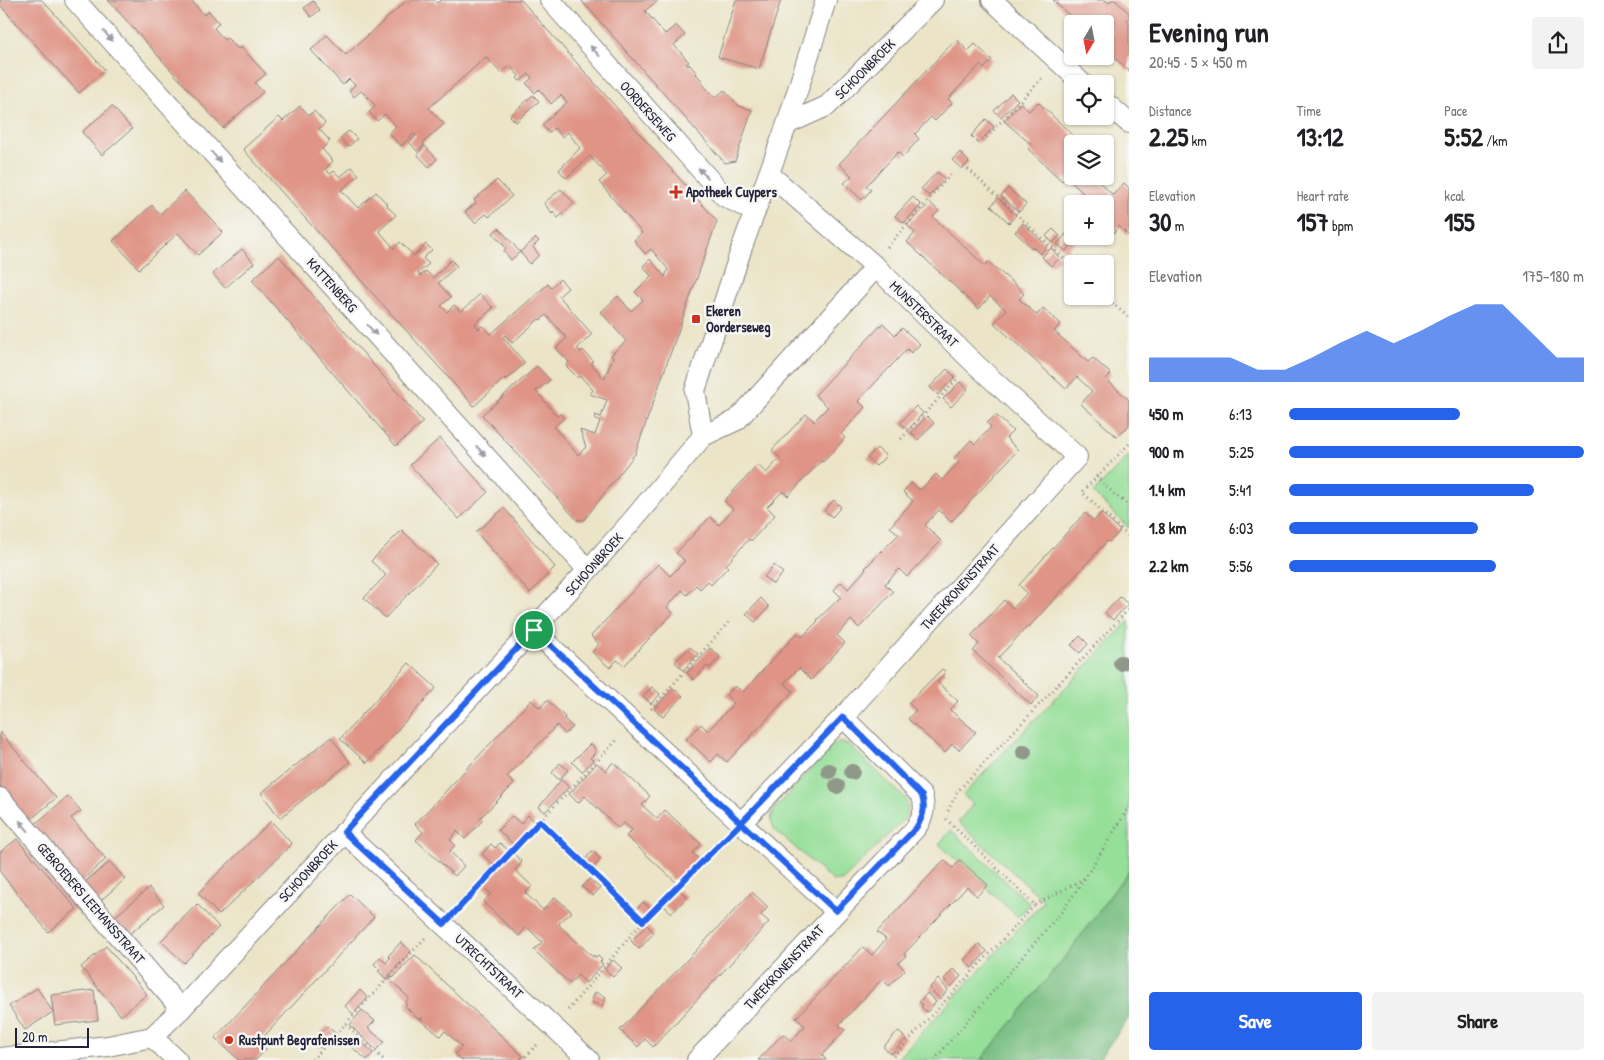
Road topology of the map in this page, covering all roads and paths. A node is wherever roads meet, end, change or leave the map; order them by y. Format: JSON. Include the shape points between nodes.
{"nodes":[{"id":1,"x":75,"y":0,"type":"edge"},
{"id":2,"x":550,"y":0,"type":"edge"},
{"id":3,"x":826,"y":0,"type":"edge"},
{"id":4,"x":933,"y":0,"type":"edge"},
{"id":5,"x":992,"y":0,"type":"edge"},
{"id":6,"x":1057,"y":62,"type":"junction"},
{"id":7,"x":1072,"y":75,"type":"edge"},
{"id":8,"x":1114,"y":110,"type":"edge"},
{"id":9,"x":1129,"y":123,"type":"edge"},
{"id":10,"x":787,"y":124,"type":"junction"},
{"id":11,"x":983,"y":141,"type":"dead end"},
{"id":12,"x":968,"y":169,"type":"dead end"},
{"id":13,"x":768,"y":174,"type":"junction"},
{"id":14,"x":951,"y":174,"type":"dead end"},
{"id":15,"x":755,"y":212,"type":"junction"},
{"id":16,"x":1064,"y":259,"type":"edge"},
{"id":17,"x":876,"y":267,"type":"junction"},
{"id":18,"x":1114,"y":304,"type":"edge"},
{"id":19,"x":1129,"y":318,"type":"edge"},
{"id":20,"x":973,"y":362,"type":"junction"},
{"id":21,"x":703,"y":436,"type":"junction"},
{"id":22,"x":902,"y":439,"type":"dead end"},
{"id":23,"x":1129,"y":444,"type":"edge"},
{"id":24,"x":1077,"y":457,"type":"joint"},
{"id":25,"x":1097,"y":477,"type":"junction"},
{"id":26,"x":1129,"y":505,"type":"edge"},
{"id":27,"x":1129,"y":537,"type":"edge"},
{"id":28,"x":588,"y":570,"type":"junction"},
{"id":29,"x":1129,"y":609,"type":"edge"},
{"id":30,"x":729,"y":622,"type":"dead end"},
{"id":31,"x":534,"y":630,"type":"junction"},
{"id":32,"x":843,"y":717,"type":"junction"},
{"id":33,"x":634,"y":725,"type":"junction"},
{"id":34,"x":0,"y":798,"type":"edge"},
{"id":35,"x":926,"y":806,"type":"junction"},
{"id":36,"x":1129,"y":807,"type":"edge"},
{"id":37,"x":944,"y":818,"type":"junction"},
{"id":38,"x":540,"y":821,"type":"junction"},
{"id":39,"x":741,"y":823,"type":"junction"},
{"id":40,"x":344,"y":832,"type":"junction"},
{"id":41,"x":1085,"y":878,"type":"junction"},
{"id":42,"x":1036,"y":905,"type":"junction"},
{"id":43,"x":836,"y":911,"type":"junction"},
{"id":44,"x":643,"y":921,"type":"junction"},
{"id":45,"x":442,"y":923,"type":"junction"},
{"id":46,"x":181,"y":1009,"type":"junction"},
{"id":47,"x":346,"y":1024,"type":"junction"},
{"id":48,"x":554,"y":1027,"type":"junction"},
{"id":49,"x":152,"y":1038,"type":"junction"},
{"id":50,"x":109,"y":1053,"type":"edge"},
{"id":51,"x":0,"y":1058,"type":"edge"},
{"id":52,"x":177,"y":1060,"type":"edge"},
{"id":53,"x":312,"y":1060,"type":"edge"},
{"id":54,"x":384,"y":1060,"type":"edge"},
{"id":55,"x":590,"y":1060,"type":"edge"},
{"id":56,"x":697,"y":1060,"type":"edge"},
{"id":57,"x":890,"y":1060,"type":"edge"},
{"id":58,"x":934,"y":1060,"type":"edge"}],
"edges":[{"from":1,"to":28,"type":"street","name":"KATTENBERG","one_way":true},
{"from":15,"to":2,"type":"street","name":"OORDERSEWEG","one_way":true,"via":[[724,196]]},
{"from":3,"to":10,"type":"street"},
{"from":4,"to":10,"type":"street","name":"SCHOONBROEK","via":[[827,106]]},
{"from":5,"to":6,"type":"street"},
{"from":6,"to":7,"type":"street"},
{"from":6,"to":11,"type":"path"},
{"from":8,"to":9,"type":"street"},
{"from":10,"to":13,"type":"street"},
{"from":12,"to":16,"type":"path"},
{"from":13,"to":15,"type":"street"},
{"from":13,"to":17,"type":"street","name":"MUNSTERSTRAAT"},
{"from":14,"to":17,"type":"path","via":[[888,244]]},
{"from":15,"to":21,"type":"street","via":[[695,391]]},
{"from":17,"to":20,"type":"street","name":"MUNSTERSTRAAT"},
{"from":17,"to":21,"type":"street","name":"SCHOONBROEK","via":[[737,420]]},
{"from":18,"to":19,"type":"path"},
{"from":20,"to":22,"type":"path"},
{"from":20,"to":24,"type":"street","name":"MUNSTERSTRAAT"},
{"from":21,"to":28,"type":"street","name":"SCHOONBROEK"},
{"from":23,"to":25,"type":"path"},
{"from":24,"to":32,"type":"street","name":"TWEEKRONENSTRAAT"},
{"from":25,"to":26,"type":"path"},
{"from":25,"to":27,"type":"path","via":[[1082,492]]},
{"from":28,"to":31,"type":"street","name":"SCHOONBROEK"},
{"from":29,"to":37,"type":"path","via":[[957,792]]},
{"from":30,"to":33,"type":"path"},
{"from":31,"to":33,"type":"street"},
{"from":31,"to":40,"type":"street","name":"SCHOONBROEK"},
{"from":32,"to":35,"type":"street","via":[[922,796]]},
{"from":32,"to":39,"type":"street","name":"TWEEKRONENSTRAAT"},
{"from":33,"to":38,"type":"path"},
{"from":33,"to":39,"type":"street"},
{"from":46,"to":34,"type":"street","name":"GEBROEDERS LEEMANSSTRAAT","one_way":true},
{"from":35,"to":37,"type":"path"},
{"from":35,"to":43,"type":"street","name":"TWEEKRONENSTRAAT","via":[[916,828]]},
{"from":36,"to":41,"type":"path"},
{"from":37,"to":42,"type":"path"},
{"from":38,"to":44,"type":"path"},
{"from":38,"to":45,"type":"path"},
{"from":39,"to":43,"type":"street"},
{"from":39,"to":44,"type":"path"},
{"from":40,"to":45,"type":"street","name":"UTRECHTSTRAAT"},
{"from":40,"to":46,"type":"street","name":"SCHOONBROEK"},
{"from":41,"to":42,"type":"path"},
{"from":41,"to":58,"type":"path","via":[[1063,910]]},
{"from":42,"to":57,"type":"path"},
{"from":43,"to":56,"type":"street","name":"TWEEKRONENSTRAAT"},
{"from":44,"to":48,"type":"path"},
{"from":45,"to":47,"type":"path"},
{"from":45,"to":48,"type":"street","name":"UTRECHTSTRAAT"},
{"from":46,"to":49,"type":"street","name":"SCHOONBROEK"},
{"from":47,"to":53,"type":"path"},
{"from":47,"to":54,"type":"path"},
{"from":48,"to":55,"type":"street","name":"UTRECHTSTRAAT"},
{"from":49,"to":50,"type":"street"},
{"from":49,"to":52,"type":"street"},
{"from":50,"to":51,"type":"street"}]}
